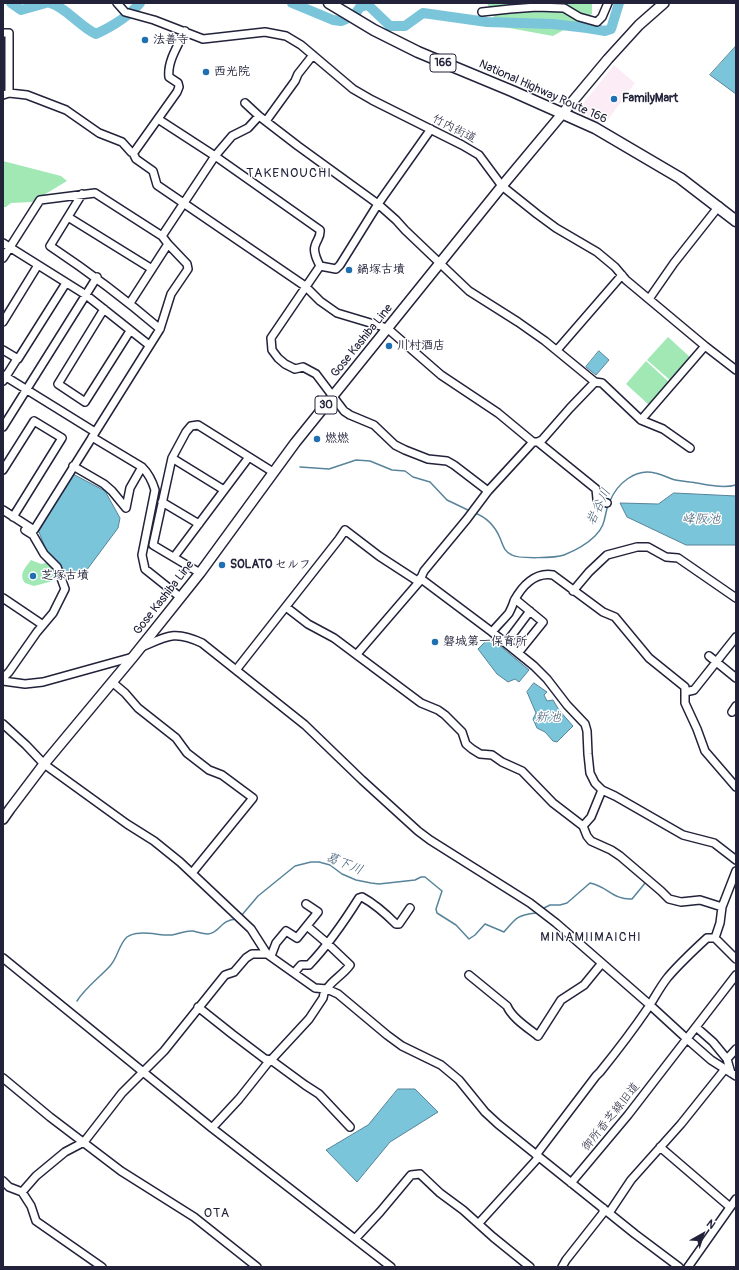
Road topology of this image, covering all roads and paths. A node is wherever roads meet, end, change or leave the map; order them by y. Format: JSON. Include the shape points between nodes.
{"nodes":[{"id":1,"x":117,"y":3,"type":"edge"},
{"id":2,"x":329,"y":3,"type":"edge"},
{"id":3,"x":608,"y":3,"type":"edge"},
{"id":4,"x":664,"y":3,"type":"edge"},
{"id":5,"x":482,"y":12,"type":"dead end"},
{"id":6,"x":185,"y":32,"type":"junction"},
{"id":7,"x":3,"y":33,"type":"edge"},
{"id":8,"x":312,"y":55,"type":"junction"},
{"id":9,"x":6,"y":94,"type":"edge"},
{"id":10,"x":245,"y":103,"type":"dead end"},
{"id":11,"x":561,"y":114,"type":"junction"},
{"id":12,"x":259,"y":116,"type":"junction"},
{"id":13,"x":158,"y":119,"type":"junction"},
{"id":14,"x":266,"y":121,"type":"junction"},
{"id":15,"x":431,"y":130,"type":"junction"},
{"id":16,"x":133,"y":153,"type":"junction"},
{"id":17,"x":215,"y":156,"type":"junction"},
{"id":18,"x":502,"y":186,"type":"junction"},
{"id":19,"x":82,"y":194,"type":"junction"},
{"id":20,"x":184,"y":204,"type":"junction"},
{"id":21,"x":378,"y":204,"type":"junction"},
{"id":22,"x":718,"y":206,"type":"junction"},
{"id":23,"x":68,"y":217,"type":"junction"},
{"id":24,"x":736,"y":220,"type":"edge"},
{"id":25,"x":162,"y":236,"type":"junction"},
{"id":26,"x":168,"y":244,"type":"junction"},
{"id":27,"x":6,"y":245,"type":"edge"},
{"id":28,"x":3,"y":258,"type":"edge"},
{"id":29,"x":441,"y":263,"type":"junction"},
{"id":30,"x":38,"y":265,"type":"junction"},
{"id":31,"x":320,"y":266,"type":"junction"},
{"id":32,"x":152,"y":269,"type":"junction"},
{"id":33,"x":622,"y":275,"type":"junction"},
{"id":34,"x":97,"y":277,"type":"junction"},
{"id":35,"x":66,"y":283,"type":"junction"},
{"id":36,"x":305,"y":286,"type":"junction"},
{"id":37,"x":86,"y":295,"type":"junction"},
{"id":38,"x":649,"y":299,"type":"junction"},
{"id":39,"x":130,"y":303,"type":"junction"},
{"id":40,"x":104,"y":309,"type":"junction"},
{"id":41,"x":3,"y":322,"type":"edge"},
{"id":42,"x":387,"y":328,"type":"junction"},
{"id":43,"x":160,"y":329,"type":"junction"},
{"id":44,"x":130,"y":331,"type":"junction"},
{"id":45,"x":149,"y":345,"type":"junction"},
{"id":46,"x":704,"y":346,"type":"junction"},
{"id":47,"x":3,"y":350,"type":"edge"},
{"id":48,"x":557,"y":350,"type":"junction"},
{"id":49,"x":17,"y":359,"type":"junction"},
{"id":50,"x":736,"y":370,"type":"edge"},
{"id":51,"x":4,"y":378,"type":"edge"},
{"id":52,"x":595,"y":382,"type":"junction"},
{"id":53,"x":26,"y":389,"type":"junction"},
{"id":54,"x":332,"y":396,"type":"junction"},
{"id":55,"x":641,"y":420,"type":"junction"},
{"id":56,"x":3,"y":426,"type":"edge"},
{"id":57,"x":93,"y":434,"type":"junction"},
{"id":58,"x":536,"y":442,"type":"junction"},
{"id":59,"x":690,"y":448,"type":"dead end"},
{"id":60,"x":249,"y":457,"type":"junction"},
{"id":61,"x":172,"y":458,"type":"junction"},
{"id":62,"x":73,"y":466,"type":"junction"},
{"id":63,"x":142,"y":467,"type":"junction"},
{"id":64,"x":3,"y":470,"type":"edge"},
{"id":65,"x":273,"y":472,"type":"junction"},
{"id":66,"x":224,"y":490,"type":"junction"},
{"id":67,"x":488,"y":491,"type":"junction"},
{"id":68,"x":162,"y":502,"type":"junction"},
{"id":69,"x":607,"y":502,"type":"dead end"},
{"id":70,"x":3,"y":510,"type":"edge"},
{"id":71,"x":3,"y":516,"type":"edge"},
{"id":72,"x":13,"y":517,"type":"junction"},
{"id":73,"x":199,"y":524,"type":"junction"},
{"id":74,"x":174,"y":557,"type":"junction"},
{"id":75,"x":200,"y":572,"type":"junction"},
{"id":76,"x":420,"y":580,"type":"junction"},
{"id":77,"x":573,"y":591,"type":"junction"},
{"id":78,"x":180,"y":597,"type":"junction"},
{"id":79,"x":3,"y":598,"type":"edge"},
{"id":80,"x":736,"y":598,"type":"edge"},
{"id":81,"x":515,"y":599,"type":"junction"},
{"id":82,"x":286,"y":607,"type":"junction"},
{"id":83,"x":530,"y":611,"type":"junction"},
{"id":84,"x":43,"y":625,"type":"junction"},
{"id":85,"x":492,"y":632,"type":"junction"},
{"id":86,"x":736,"y":637,"type":"edge"},
{"id":87,"x":506,"y":643,"type":"junction"},
{"id":88,"x":140,"y":648,"type":"junction"},
{"id":89,"x":518,"y":653,"type":"junction"},
{"id":90,"x":356,"y":654,"type":"junction"},
{"id":91,"x":709,"y":656,"type":"dead end"},
{"id":92,"x":132,"y":657,"type":"junction"},
{"id":93,"x":716,"y":662,"type":"junction"},
{"id":94,"x":236,"y":670,"type":"junction"},
{"id":95,"x":3,"y":678,"type":"edge"},
{"id":96,"x":736,"y":678,"type":"edge"},
{"id":97,"x":3,"y":682,"type":"edge"},
{"id":98,"x":112,"y":682,"type":"junction"},
{"id":99,"x":685,"y":692,"type":"junction"},
{"id":100,"x":3,"y":724,"type":"edge"},
{"id":101,"x":44,"y":764,"type":"junction"},
{"id":102,"x":736,"y":787,"type":"edge"},
{"id":103,"x":602,"y":790,"type":"junction"},
{"id":104,"x":3,"y":819,"type":"edge"},
{"id":105,"x":583,"y":826,"type":"junction"},
{"id":106,"x":736,"y":860,"type":"edge"},
{"id":107,"x":736,"y":871,"type":"edge"},
{"id":108,"x":192,"y":873,"type":"junction"},
{"id":109,"x":306,"y":904,"type":"dead end"},
{"id":110,"x":722,"y":907,"type":"junction"},
{"id":111,"x":410,"y":908,"type":"dead end"},
{"id":112,"x":306,"y":926,"type":"junction"},
{"id":113,"x":715,"y":938,"type":"junction"},
{"id":114,"x":327,"y":943,"type":"junction"},
{"id":115,"x":269,"y":955,"type":"junction"},
{"id":116,"x":3,"y":958,"type":"edge"},
{"id":117,"x":736,"y":959,"type":"edge"},
{"id":118,"x":602,"y":963,"type":"junction"},
{"id":119,"x":294,"y":973,"type":"junction"},
{"id":120,"x":469,"y":975,"type":"dead end"},
{"id":121,"x":736,"y":976,"type":"edge"},
{"id":122,"x":326,"y":989,"type":"junction"},
{"id":123,"x":650,"y":1005,"type":"junction"},
{"id":124,"x":198,"y":1007,"type":"junction"},
{"id":125,"x":696,"y":1027,"type":"junction"},
{"id":126,"x":687,"y":1039,"type":"junction"},
{"id":127,"x":736,"y":1049,"type":"edge"},
{"id":128,"x":727,"y":1059,"type":"junction"},
{"id":129,"x":270,"y":1060,"type":"junction"},
{"id":130,"x":144,"y":1072,"type":"junction"},
{"id":131,"x":731,"y":1073,"type":"edge"},
{"id":132,"x":3,"y":1078,"type":"edge"},
{"id":133,"x":350,"y":1127,"type":"dead end"},
{"id":134,"x":212,"y":1128,"type":"junction"},
{"id":135,"x":84,"y":1142,"type":"junction"},
{"id":136,"x":660,"y":1147,"type":"junction"},
{"id":137,"x":537,"y":1157,"type":"junction"},
{"id":138,"x":3,"y":1182,"type":"edge"},
{"id":139,"x":572,"y":1183,"type":"junction"},
{"id":140,"x":22,"y":1192,"type":"junction"},
{"id":141,"x":736,"y":1199,"type":"edge"},
{"id":142,"x":730,"y":1207,"type":"junction"},
{"id":143,"x":602,"y":1208,"type":"junction"},
{"id":144,"x":609,"y":1213,"type":"junction"},
{"id":145,"x":479,"y":1224,"type":"junction"},
{"id":146,"x":355,"y":1238,"type":"junction"},
{"id":147,"x":102,"y":1267,"type":"edge"},
{"id":148,"x":257,"y":1267,"type":"edge"},
{"id":149,"x":391,"y":1267,"type":"edge"},
{"id":150,"x":530,"y":1267,"type":"edge"},
{"id":151,"x":562,"y":1267,"type":"edge"},
{"id":152,"x":679,"y":1267,"type":"edge"},
{"id":153,"x":688,"y":1267,"type":"edge"}],
"edges":[{"from":1,"to":6,"type":"street","name":"竹内街道","via":[[128,13]]},
{"from":2,"to":11,"type":"highway","name":"National Highway Route 166","number":"166","via":[[418,52]]},
{"from":3,"to":5,"type":"street","via":[[597,22],[564,8],[517,8]]},
{"from":4,"to":11,"type":"main road","name":"Gose Kashiba Line","number":"30","via":[[639,25]]},
{"from":6,"to":8,"type":"street","name":"竹内街道","via":[[203,39],[265,32],[286,36],[302,45]]},
{"from":6,"to":13,"type":"street","via":[[174,52],[168,71],[169,77],[178,83],[179,87]]},
{"from":7,"to":9,"type":"street","via":[[9,32]]},
{"from":8,"to":14,"type":"street"},
{"from":8,"to":15,"type":"street","name":"竹内街道","via":[[353,89]]},
{"from":9,"to":16,"type":"street","via":[[27,95],[66,110],[99,133],[122,142]]},
{"from":10,"to":12,"type":"street"},
{"from":11,"to":18,"type":"main road","name":"Gose Kashiba Line","number":"30"},
{"from":11,"to":22,"type":"highway","name":"National Highway Route 166","number":"166","via":[[595,128],[668,170]]},
{"from":12,"to":14,"type":"street"},
{"from":12,"to":17,"type":"street","via":[[248,128],[232,136]]},
{"from":13,"to":16,"type":"street"},
{"from":13,"to":17,"type":"street"},
{"from":14,"to":21,"type":"street"},
{"from":15,"to":18,"type":"street","name":"竹内街道","via":[[479,155]]},
{"from":15,"to":21,"type":"street"},
{"from":16,"to":20,"type":"street","via":[[153,170],[157,185]]},
{"from":17,"to":20,"type":"street"},
{"from":17,"to":31,"type":"street","via":[[320,230],[321,235],[315,247]]},
{"from":18,"to":29,"type":"main road","name":"Gose Kashiba Line","number":"30"},
{"from":18,"to":33,"type":"street","name":"竹内街道","via":[[556,228],[598,252]]},
{"from":19,"to":23,"type":"street"},
{"from":19,"to":25,"type":"street","via":[[95,193]]},
{"from":19,"to":27,"type":"street","via":[[40,200]]},
{"from":20,"to":25,"type":"street"},
{"from":20,"to":36,"type":"street"},
{"from":21,"to":29,"type":"street"},
{"from":21,"to":31,"type":"street","via":[[340,265],[336,269]]},
{"from":22,"to":24,"type":"highway","name":"National Highway Route 166","number":"166"},
{"from":22,"to":38,"type":"street"},
{"from":23,"to":32,"type":"street"},
{"from":23,"to":34,"type":"street","via":[[50,246]]},
{"from":25,"to":26,"type":"street"},
{"from":26,"to":32,"type":"street"},
{"from":26,"to":43,"type":"street","via":[[187,264],[188,269],[171,294]]},
{"from":27,"to":28,"type":"street"},
{"from":27,"to":30,"type":"street"},
{"from":29,"to":42,"type":"main road","name":"Gose Kashiba Line","number":"30"},
{"from":29,"to":48,"type":"street","via":[[469,291]]},
{"from":30,"to":35,"type":"street"},
{"from":30,"to":41,"type":"street"},
{"from":31,"to":36,"type":"street"},
{"from":32,"to":39,"type":"street"},
{"from":33,"to":38,"type":"street","name":"竹内街道"},
{"from":33,"to":48,"type":"street"},
{"from":34,"to":37,"type":"street"},
{"from":34,"to":39,"type":"street"},
{"from":35,"to":37,"type":"street"},
{"from":35,"to":49,"type":"street"},
{"from":36,"to":42,"type":"street","via":[[337,313]]},
{"from":36,"to":54,"type":"street","via":[[272,338],[272,350],[285,364],[295,369],[303,367],[316,374]]},
{"from":37,"to":40,"type":"street"},
{"from":37,"to":53,"type":"street"},
{"from":38,"to":46,"type":"street","name":"竹内街道"},
{"from":39,"to":43,"type":"street"},
{"from":40,"to":44,"type":"street"},
{"from":40,"to":44,"type":"street","via":[[58,384],[86,402]]},
{"from":42,"to":54,"type":"main road","name":"Gose Kashiba Line","number":"30"},
{"from":42,"to":58,"type":"street","via":[[442,375]]},
{"from":43,"to":45,"type":"street"},
{"from":44,"to":45,"type":"street"},
{"from":45,"to":57,"type":"street"},
{"from":46,"to":50,"type":"street","name":"竹内街道"},
{"from":46,"to":55,"type":"street"},
{"from":47,"to":49,"type":"street"},
{"from":48,"to":52,"type":"street"},
{"from":49,"to":51,"type":"street"},
{"from":51,"to":53,"type":"street"},
{"from":52,"to":55,"type":"street","via":[[602,383]]},
{"from":52,"to":58,"type":"street","via":[[542,440]]},
{"from":53,"to":56,"type":"street"},
{"from":53,"to":57,"type":"street"},
{"from":54,"to":65,"type":"main road","name":"Gose Kashiba Line","number":"30"},
{"from":54,"to":67,"type":"street","via":[[350,415],[374,425],[396,445],[428,459],[454,465]]},
{"from":55,"to":59,"type":"street","via":[[663,429]]},
{"from":57,"to":62,"type":"street"},
{"from":57,"to":63,"type":"street"},
{"from":58,"to":67,"type":"street"},
{"from":58,"to":69,"type":"street","via":[[596,489],[597,499]]},
{"from":60,"to":61,"type":"street","via":[[198,425],[191,426],[186,432]]},
{"from":60,"to":65,"type":"street"},
{"from":60,"to":66,"type":"street"},
{"from":61,"to":66,"type":"street"},
{"from":61,"to":68,"type":"street"},
{"from":62,"to":63,"type":"street","via":[[104,484],[126,508],[130,488]]},
{"from":62,"to":72,"type":"street","via":[[34,530]]},
{"from":63,"to":78,"type":"street","via":[[149,473],[155,490],[142,555],[143,564],[145,569]]},
{"from":64,"to":72,"type":"street","via":[[34,421],[62,438]]},
{"from":65,"to":75,"type":"main road","name":"Gose Kashiba Line","number":"30"},
{"from":66,"to":73,"type":"street"},
{"from":67,"to":76,"type":"street","via":[[424,571]]},
{"from":68,"to":73,"type":"street"},
{"from":68,"to":74,"type":"street","via":[[153,545]]},
{"from":70,"to":72,"type":"street"},
{"from":71,"to":84,"type":"street","via":[[33,535],[44,554],[57,567],[65,589],[53,613]]},
{"from":73,"to":74,"type":"street"},
{"from":74,"to":75,"type":"street"},
{"from":75,"to":78,"type":"main road","name":"Gose Kashiba Line","number":"30"},
{"from":76,"to":82,"type":"street","via":[[379,556],[345,530]]},
{"from":76,"to":85,"type":"street"},
{"from":76,"to":90,"type":"street"},
{"from":77,"to":80,"type":"street","via":[[588,572],[607,555],[637,547],[648,547],[666,557],[678,558]]},
{"from":77,"to":81,"type":"street","via":[[553,575],[546,574],[531,580]]},
{"from":77,"to":99,"type":"street","via":[[603,612],[615,617],[649,658],[685,687]]},
{"from":78,"to":88,"type":"main road","name":"Gose Kashiba Line","number":"30"},
{"from":79,"to":84,"type":"street"},
{"from":81,"to":83,"type":"street"},
{"from":81,"to":85,"type":"street","via":[[509,613]]},
{"from":82,"to":90,"type":"street"},
{"from":82,"to":94,"type":"street"},
{"from":83,"to":87,"type":"street"},
{"from":83,"to":89,"type":"street","via":[[543,622]]},
{"from":84,"to":95,"type":"street"},
{"from":85,"to":87,"type":"street"},
{"from":86,"to":93,"type":"street"},
{"from":87,"to":89,"type":"street"},
{"from":88,"to":92,"type":"main road","name":"Gose Kashiba Line","number":"30"},
{"from":88,"to":94,"type":"street","via":[[165,637],[189,637],[202,643]]},
{"from":89,"to":103,"type":"street","via":[[547,679],[585,724],[590,773]]},
{"from":90,"to":105,"type":"street","via":[[421,703],[445,715],[462,732],[466,744],[472,749],[480,754],[492,755],[522,770],[553,803]]},
{"from":91,"to":93,"type":"street"},
{"from":92,"to":97,"type":"street","via":[[43,682]]},
{"from":92,"to":98,"type":"main road","name":"Gose Kashiba Line","number":"30"},
{"from":93,"to":96,"type":"street"},
{"from":93,"to":99,"type":"street","via":[[694,690]]},
{"from":94,"to":118,"type":"street","via":[[305,725],[418,831],[530,903]]},
{"from":98,"to":101,"type":"main road","name":"Gose Kashiba Line","number":"30"},
{"from":98,"to":108,"type":"street","via":[[125,692],[138,708],[176,738],[187,753],[253,798]]},
{"from":99,"to":102,"type":"street","via":[[684,703],[705,751]]},
{"from":100,"to":101,"type":"street"},
{"from":101,"to":104,"type":"main road","name":"Gose Kashiba Line","number":"30"},
{"from":101,"to":108,"type":"street","via":[[127,824],[154,840]]},
{"from":103,"to":105,"type":"street","via":[[591,817]]},
{"from":103,"to":106,"type":"street","via":[[683,835],[714,843]]},
{"from":105,"to":110,"type":"street","via":[[592,841],[620,856],[668,899],[681,902],[700,900]]},
{"from":107,"to":110,"type":"street"},
{"from":108,"to":115,"type":"street","via":[[251,929]]},
{"from":109,"to":112,"type":"street","via":[[318,912]]},
{"from":110,"to":113,"type":"street"},
{"from":111,"to":114,"type":"street","via":[[399,924],[396,924],[366,899],[359,898]]},
{"from":112,"to":114,"type":"street"},
{"from":112,"to":115,"type":"street","via":[[297,938],[286,931]]},
{"from":113,"to":117,"type":"street"},
{"from":113,"to":123,"type":"street","via":[[707,938],[684,959],[657,991]]},
{"from":114,"to":119,"type":"street","via":[[309,965],[300,965]]},
{"from":114,"to":122,"type":"street","via":[[350,965]]},
{"from":115,"to":119,"type":"street"},
{"from":115,"to":124,"type":"street","via":[[252,954],[246,958],[234,972],[225,975]]},
{"from":116,"to":130,"type":"street"},
{"from":118,"to":120,"type":"street","via":[[584,985],[561,1000],[538,1036],[509,1010],[508,1006]]},
{"from":118,"to":123,"type":"street"},
{"from":119,"to":122,"type":"street","via":[[315,988]]},
{"from":121,"to":125,"type":"street","name":"御所香芝線旧道"},
{"from":122,"to":129,"type":"street","via":[[309,1019]]},
{"from":122,"to":137,"type":"street","via":[[338,994],[402,1046],[441,1065],[468,1090],[485,1112]]},
{"from":123,"to":126,"type":"street"},
{"from":123,"to":137,"type":"street"},
{"from":124,"to":129,"type":"street","via":[[265,1059]]},
{"from":124,"to":130,"type":"street"},
{"from":125,"to":126,"type":"street","name":"御所香芝線旧道"},
{"from":125,"to":128,"type":"street"},
{"from":126,"to":131,"type":"street"},
{"from":126,"to":139,"type":"street","name":"御所香芝線旧道"},
{"from":127,"to":128,"type":"street"},
{"from":128,"to":131,"type":"street"},
{"from":129,"to":133,"type":"street","via":[[312,1088]]},
{"from":129,"to":134,"type":"street"},
{"from":130,"to":134,"type":"street"},
{"from":130,"to":135,"type":"street","via":[[122,1093]]},
{"from":131,"to":136,"type":"street"},
{"from":132,"to":135,"type":"street"},
{"from":134,"to":146,"type":"street"},
{"from":135,"to":140,"type":"street","via":[[65,1152],[36,1176]]},
{"from":135,"to":148,"type":"street","via":[[121,1171],[194,1217]]},
{"from":136,"to":142,"type":"street"},
{"from":136,"to":144,"type":"street","via":[[631,1180]]},
{"from":137,"to":139,"type":"street"},
{"from":137,"to":145,"type":"street"},
{"from":138,"to":140,"type":"street"},
{"from":139,"to":143,"type":"street"},
{"from":140,"to":147,"type":"street","via":[[31,1206],[36,1221]]},
{"from":141,"to":142,"type":"street"},
{"from":142,"to":153,"type":"street"},
{"from":143,"to":144,"type":"street"},
{"from":143,"to":151,"type":"street","via":[[603,1213]]},
{"from":144,"to":152,"type":"street"},
{"from":145,"to":146,"type":"street","via":[[420,1174],[411,1175]]},
{"from":145,"to":150,"type":"street"},
{"from":146,"to":149,"type":"street"}]}
